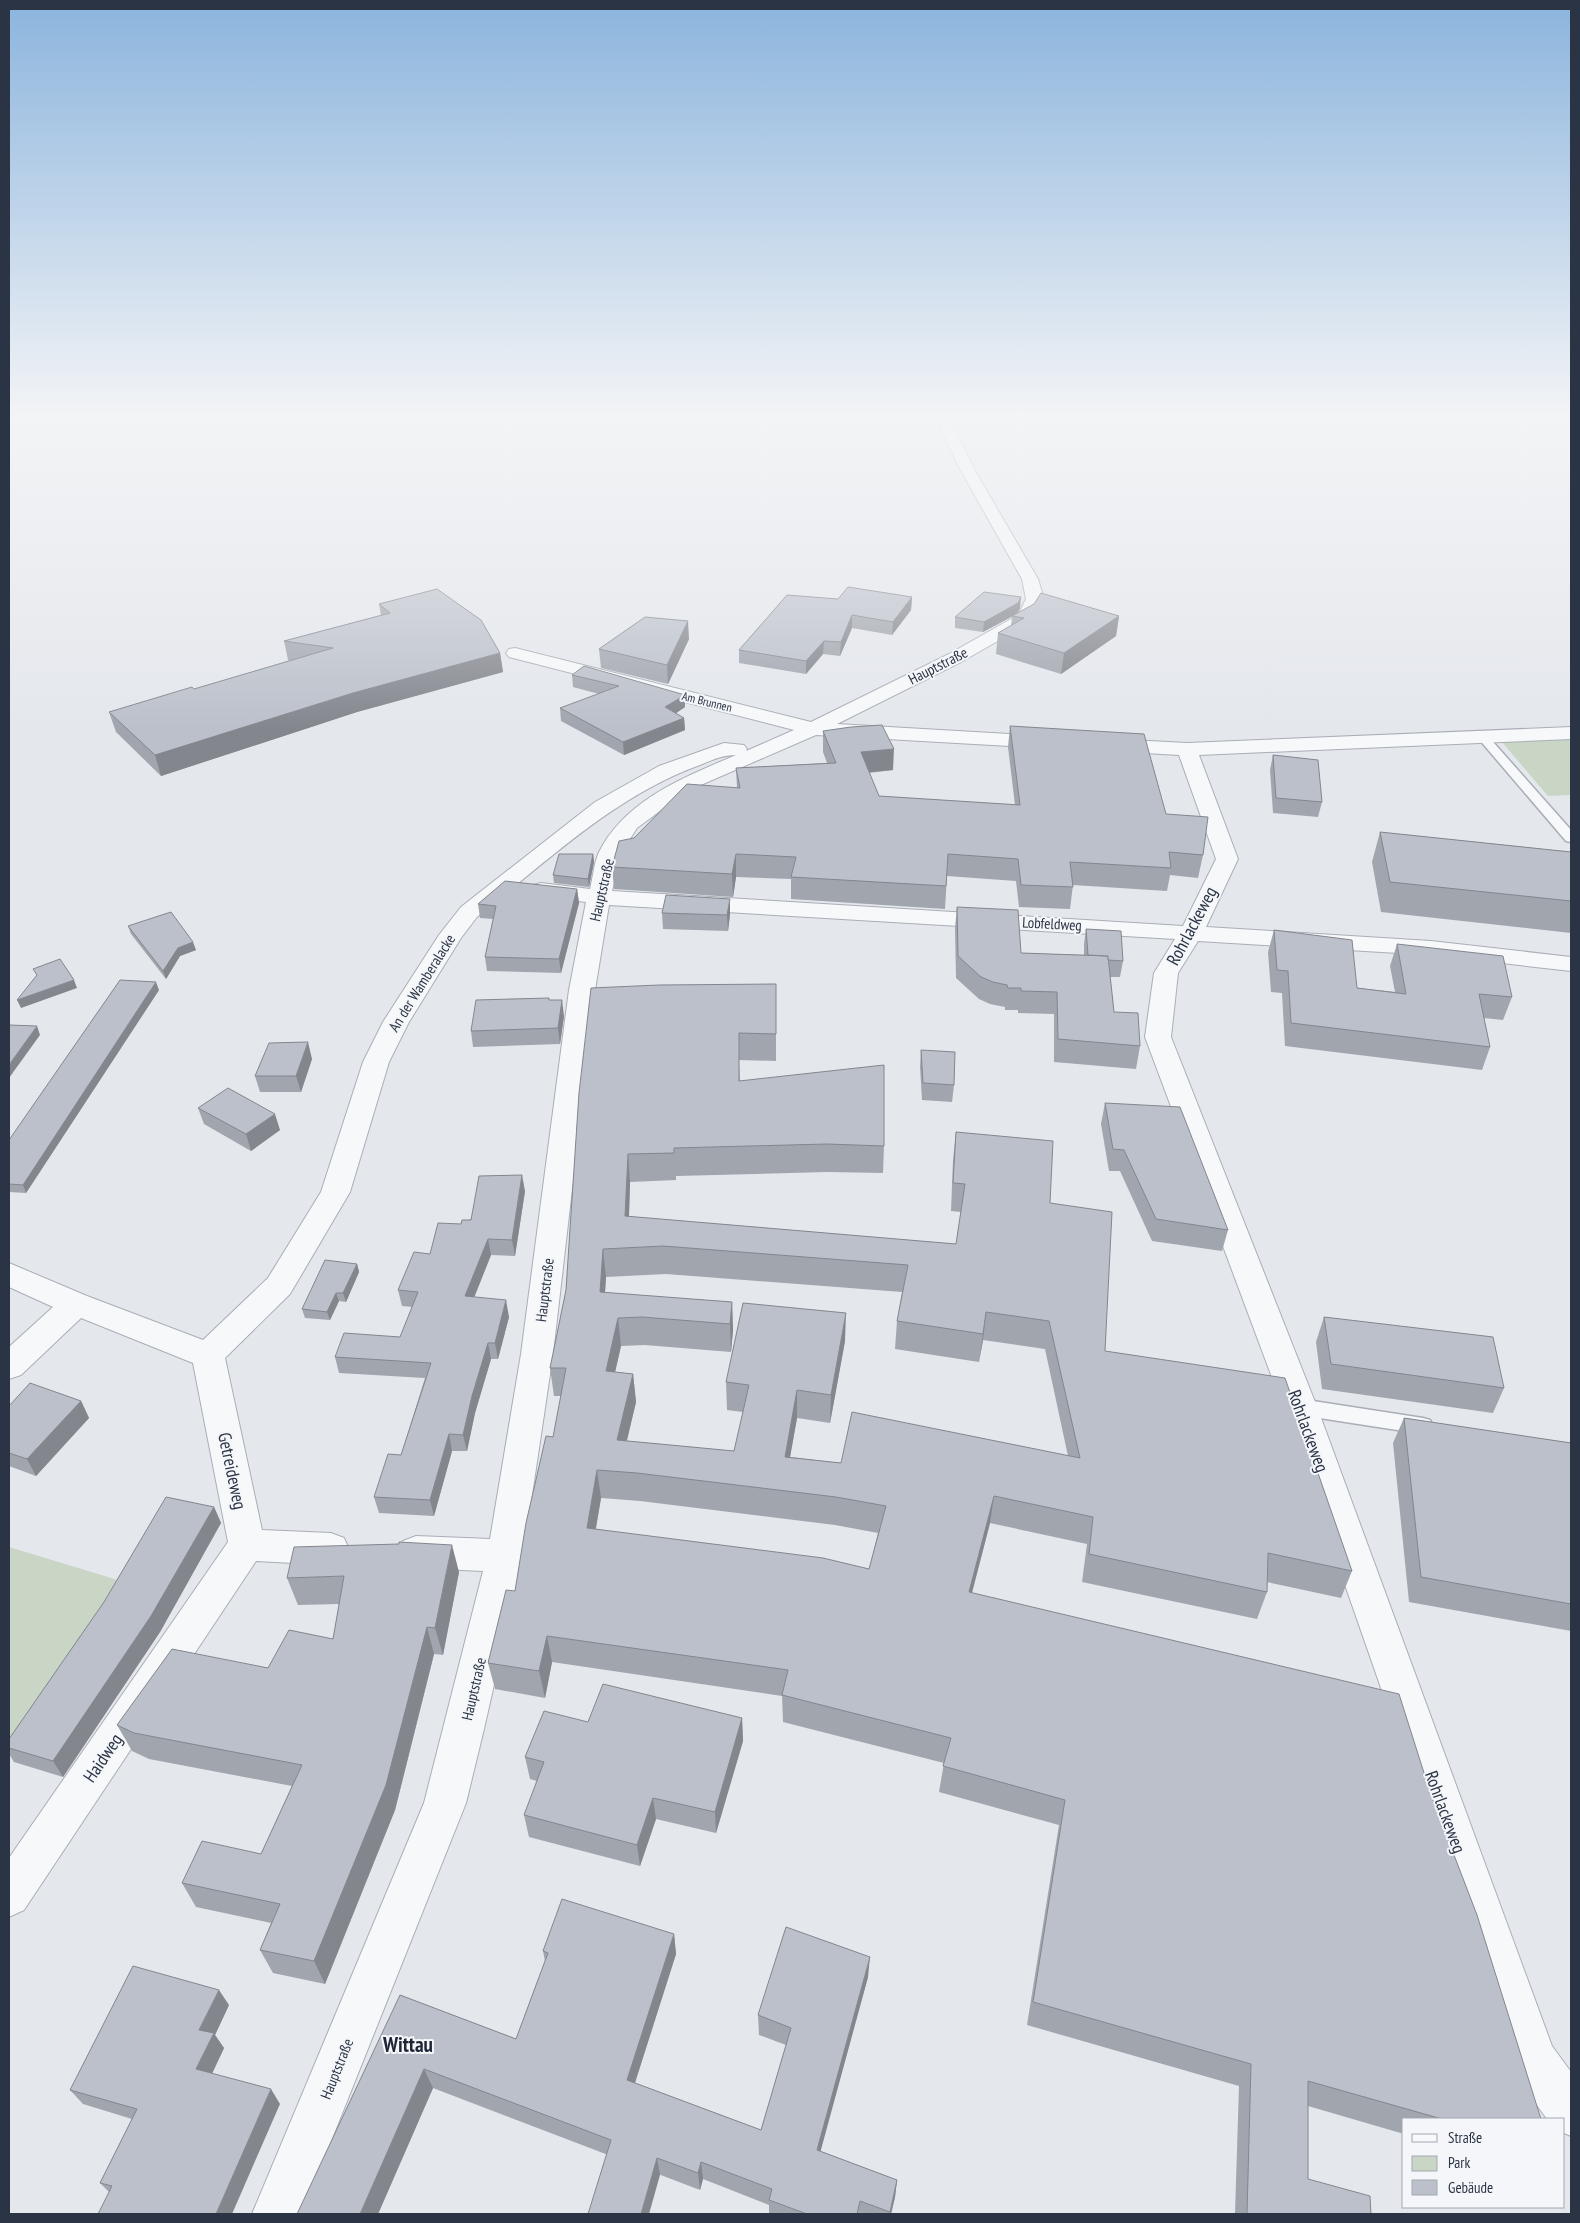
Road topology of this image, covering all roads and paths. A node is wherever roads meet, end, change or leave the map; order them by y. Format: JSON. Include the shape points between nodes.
{"nodes":[{"id":1,"x":997,"y":522,"type":"edge"},
{"id":2,"x":515,"y":653,"type":"dead end"},
{"id":3,"x":813,"y":729,"type":"junction"},
{"id":4,"x":1571,"y":733,"type":"edge"},
{"id":5,"x":1482,"y":736,"type":"junction"},
{"id":6,"x":1059,"y":742,"type":"edge"},
{"id":7,"x":1089,"y":744,"type":"edge"},
{"id":8,"x":771,"y":749,"type":"junction"},
{"id":9,"x":1187,"y":750,"type":"junction"},
{"id":10,"x":1571,"y":838,"type":"edge"},
{"id":11,"x":502,"y":886,"type":"junction"},
{"id":12,"x":599,"y":898,"type":"junction"},
{"id":13,"x":1191,"y":933,"type":"junction"},
{"id":14,"x":1571,"y":964,"type":"edge"},
{"id":15,"x":9,"y":1274,"type":"edge"},
{"id":16,"x":76,"y":1304,"type":"junction"},
{"id":17,"x":208,"y":1355,"type":"junction"},
{"id":18,"x":9,"y":1366,"type":"edge"},
{"id":19,"x":1300,"y":1407,"type":"junction"},
{"id":20,"x":1445,"y":1429,"type":"edge"},
{"id":21,"x":247,"y":1545,"type":"junction"},
{"id":22,"x":506,"y":1556,"type":"junction"},
{"id":23,"x":9,"y":1895,"type":"edge"},
{"id":24,"x":1571,"y":2112,"type":"edge"},
{"id":25,"x":277,"y":2214,"type":"edge"}],
"edges":[{"from":1,"to":3,"type":"street","name":"Hauptstraße","via":[[1030,579],[1035,599],[1025,618],[955,658]]},
{"from":2,"to":3,"type":"street","name":"Am Brunnen"},
{"from":3,"to":6,"type":"street","name":"Am Brunnen"},
{"from":3,"to":8,"type":"street","name":"Hauptstraße"},
{"from":4,"to":5,"type":"street"},
{"from":5,"to":9,"type":"street"},
{"from":5,"to":10,"type":"lane"},
{"from":7,"to":9,"type":"street"},
{"from":8,"to":11,"type":"street","name":"An der Wamberalacke","via":[[724,749],[666,770],[603,807]]},
{"from":8,"to":12,"type":"street","name":"Hauptstraße","via":[[680,787],[630,824],[610,853]]},
{"from":9,"to":13,"type":"street","name":"Rohrlackeweg","via":[[1227,859]]},
{"from":11,"to":12,"type":"street","name":"Lobfeldweg"},
{"from":11,"to":17,"type":"street","name":"An der Wamberalacke","via":[[469,912],[450,935],[396,1022],[376,1062],[335,1192],[280,1286]]},
{"from":12,"to":13,"type":"street","name":"Lobfeldweg"},
{"from":12,"to":22,"type":"street","name":"Hauptstraße","via":[[582,990],[536,1354]]},
{"from":13,"to":14,"type":"street","name":"Lobfeldweg","via":[[1431,948]]},
{"from":13,"to":19,"type":"street","name":"Rohrlackeweg","via":[[1166,973],[1158,1037]]},
{"from":15,"to":16,"type":"street"},
{"from":16,"to":17,"type":"street"},
{"from":16,"to":18,"type":"street"},
{"from":17,"to":21,"type":"street","name":"Getreideweg"},
{"from":19,"to":20,"type":"lane"},
{"from":19,"to":24,"type":"street","name":"Rohrlackeweg","via":[[1534,2061]]},
{"from":21,"to":22,"type":"street"},
{"from":21,"to":23,"type":"street","name":"Haidweg"},
{"from":22,"to":25,"type":"street","name":"Hauptstraße","via":[[445,1803]]}]}
